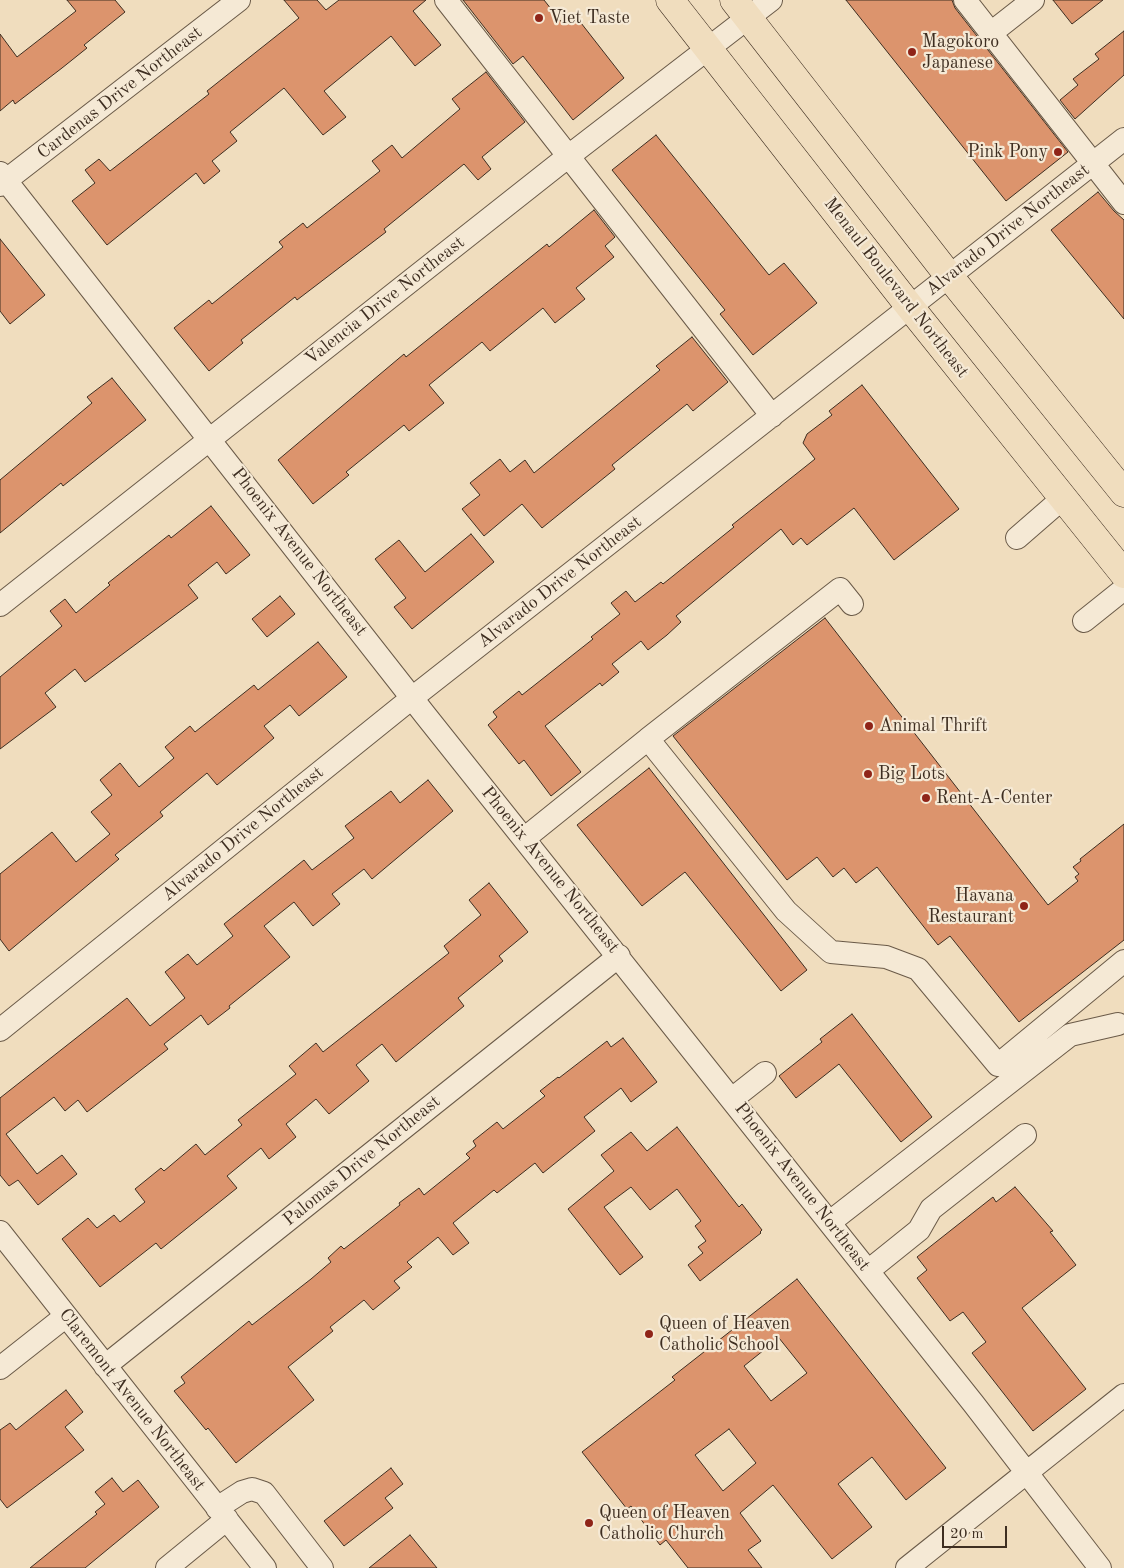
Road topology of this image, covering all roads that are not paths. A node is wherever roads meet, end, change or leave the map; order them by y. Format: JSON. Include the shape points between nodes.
{"nodes":[{"id":1,"x":239,"y":0,"type":"edge"},
{"id":2,"x":446,"y":0,"type":"edge"},
{"id":3,"x":670,"y":0,"type":"edge"},
{"id":4,"x":771,"y":0,"type":"edge"},
{"id":5,"x":965,"y":0,"type":"edge"},
{"id":6,"x":1033,"y":0,"type":"edge"},
{"id":7,"x":741,"y":9,"type":"edge"},
{"id":8,"x":991,"y":33,"type":"junction"},
{"id":9,"x":708,"y":48,"type":"junction"},
{"id":10,"x":1124,"y":139,"type":"edge"},
{"id":11,"x":570,"y":155,"type":"junction"},
{"id":12,"x":1093,"y":163,"type":"junction"},
{"id":13,"x":2,"y":179,"type":"edge"},
{"id":14,"x":1124,"y":203,"type":"edge"},
{"id":15,"x":950,"y":276,"type":"junction"},
{"id":16,"x":910,"y":307,"type":"junction"},
{"id":17,"x":772,"y":416,"type":"junction"},
{"id":18,"x":211,"y":439,"type":"junction"},
{"id":19,"x":1124,"y":493,"type":"edge"},
{"id":20,"x":1063,"y":498,"type":"junction"},
{"id":21,"x":1017,"y":538,"type":"dead end"},
{"id":22,"x":1121,"y":563,"type":"edge"},
{"id":23,"x":1124,"y":589,"type":"edge"},
{"id":24,"x":852,"y":604,"type":"dead end"},
{"id":25,"x":0,"y":605,"type":"edge"},
{"id":26,"x":1084,"y":621,"type":"dead end"},
{"id":27,"x":412,"y":698,"type":"junction"},
{"id":28,"x":648,"y":739,"type":"junction"},
{"id":29,"x":525,"y":838,"type":"junction"},
{"id":30,"x":619,"y":956,"type":"junction"},
{"id":31,"x":1124,"y":961,"type":"edge"},
{"id":32,"x":1118,"y":1024,"type":"dead end"},
{"id":33,"x":0,"y":1030,"type":"edge"},
{"id":34,"x":765,"y":1072,"type":"dead end"},
{"id":35,"x":732,"y":1099,"type":"junction"},
{"id":36,"x":1025,"y":1136,"type":"dead end"},
{"id":37,"x":830,"y":1222,"type":"junction"},
{"id":38,"x":0,"y":1232,"type":"edge"},
{"id":39,"x":868,"y":1271,"type":"junction"},
{"id":40,"x":66,"y":1316,"type":"junction"},
{"id":41,"x":105,"y":1366,"type":"junction"},
{"id":42,"x":0,"y":1368,"type":"edge"},
{"id":43,"x":1121,"y":1402,"type":"edge"},
{"id":44,"x":1026,"y":1473,"type":"junction"},
{"id":45,"x":222,"y":1514,"type":"junction"},
{"id":46,"x":167,"y":1568,"type":"edge"},
{"id":47,"x":265,"y":1568,"type":"edge"},
{"id":48,"x":322,"y":1568,"type":"edge"},
{"id":49,"x":907,"y":1568,"type":"edge"},
{"id":50,"x":1100,"y":1568,"type":"edge"}],
"edges":[{"from":1,"to":13,"type":"street","name":"Cardenas Drive Northeast"},
{"from":2,"to":11,"type":"street"},
{"from":3,"to":9,"type":"main road","name":"Menaul Boulevard Northeast"},
{"from":4,"to":7,"type":"street","name":"Valencia Drive Northeast"},
{"from":5,"to":8,"type":"street"},
{"from":6,"to":8,"type":"street"},
{"from":7,"to":9,"type":"street","name":"Valencia Drive Northeast"},
{"from":7,"to":15,"type":"main road"},
{"from":8,"to":12,"type":"street"},
{"from":9,"to":11,"type":"street","name":"Valencia Drive Northeast"},
{"from":9,"to":16,"type":"main road","name":"Menaul Boulevard Northeast"},
{"from":10,"to":12,"type":"street","name":"Alvarado Drive Northeast"},
{"from":11,"to":17,"type":"street"},
{"from":11,"to":18,"type":"street","name":"Valencia Drive Northeast"},
{"from":12,"to":14,"type":"street"},
{"from":12,"to":15,"type":"street","name":"Alvarado Drive Northeast"},
{"from":13,"to":18,"type":"street","name":"Phoenix Avenue Northeast"},
{"from":15,"to":16,"type":"street","name":"Alvarado Drive Northeast"},
{"from":15,"to":19,"type":"main road"},
{"from":16,"to":17,"type":"street","name":"Alvarado Drive Northeast"},
{"from":16,"to":20,"type":"main road","name":"Menaul Boulevard Northeast"},
{"from":17,"to":27,"type":"street","name":"Alvarado Drive Northeast"},
{"from":18,"to":25,"type":"street","name":"Valencia Drive Northeast"},
{"from":18,"to":27,"type":"street","name":"Phoenix Avenue Northeast"},
{"from":20,"to":21,"type":"street"},
{"from":20,"to":22,"type":"main road","name":"Menaul Boulevard Northeast"},
{"from":23,"to":26,"type":"street"},
{"from":24,"to":28,"type":"street","via":[[840,589]]},
{"from":27,"to":29,"type":"street","name":"Phoenix Avenue Northeast"},
{"from":27,"to":33,"type":"street","name":"Alvarado Drive Northeast"},
{"from":28,"to":29,"type":"street"},
{"from":28,"to":31,"type":"street","via":[[786,911],[831,952],[886,957],[918,969],[998,1065]]},
{"from":29,"to":30,"type":"street","name":"Phoenix Avenue Northeast"},
{"from":30,"to":35,"type":"street","name":"Phoenix Avenue Northeast"},
{"from":30,"to":41,"type":"street","name":"Palomas Drive Northeast"},
{"from":32,"to":37,"type":"street","via":[[1070,1035]]},
{"from":34,"to":35,"type":"street"},
{"from":35,"to":37,"type":"street","name":"Phoenix Avenue Northeast"},
{"from":36,"to":39,"type":"street","via":[[931,1209],[919,1230]]},
{"from":37,"to":39,"type":"street","name":"Phoenix Avenue Northeast"},
{"from":38,"to":40,"type":"street","name":"Claremont Avenue Northeast"},
{"from":39,"to":44,"type":"street","name":"Phoenix Avenue Northeast"},
{"from":40,"to":41,"type":"street","name":"Claremont Avenue Northeast"},
{"from":40,"to":42,"type":"street"},
{"from":41,"to":45,"type":"street","name":"Claremont Avenue Northeast"},
{"from":43,"to":44,"type":"street"},
{"from":44,"to":49,"type":"street"},
{"from":44,"to":50,"type":"street","name":"Phoenix Avenue Northeast"},
{"from":45,"to":46,"type":"street"},
{"from":45,"to":47,"type":"street","name":"Claremont Avenue Northeast"},
{"from":45,"to":48,"type":"street","via":[[242,1492],[252,1489],[264,1493]]}]}
